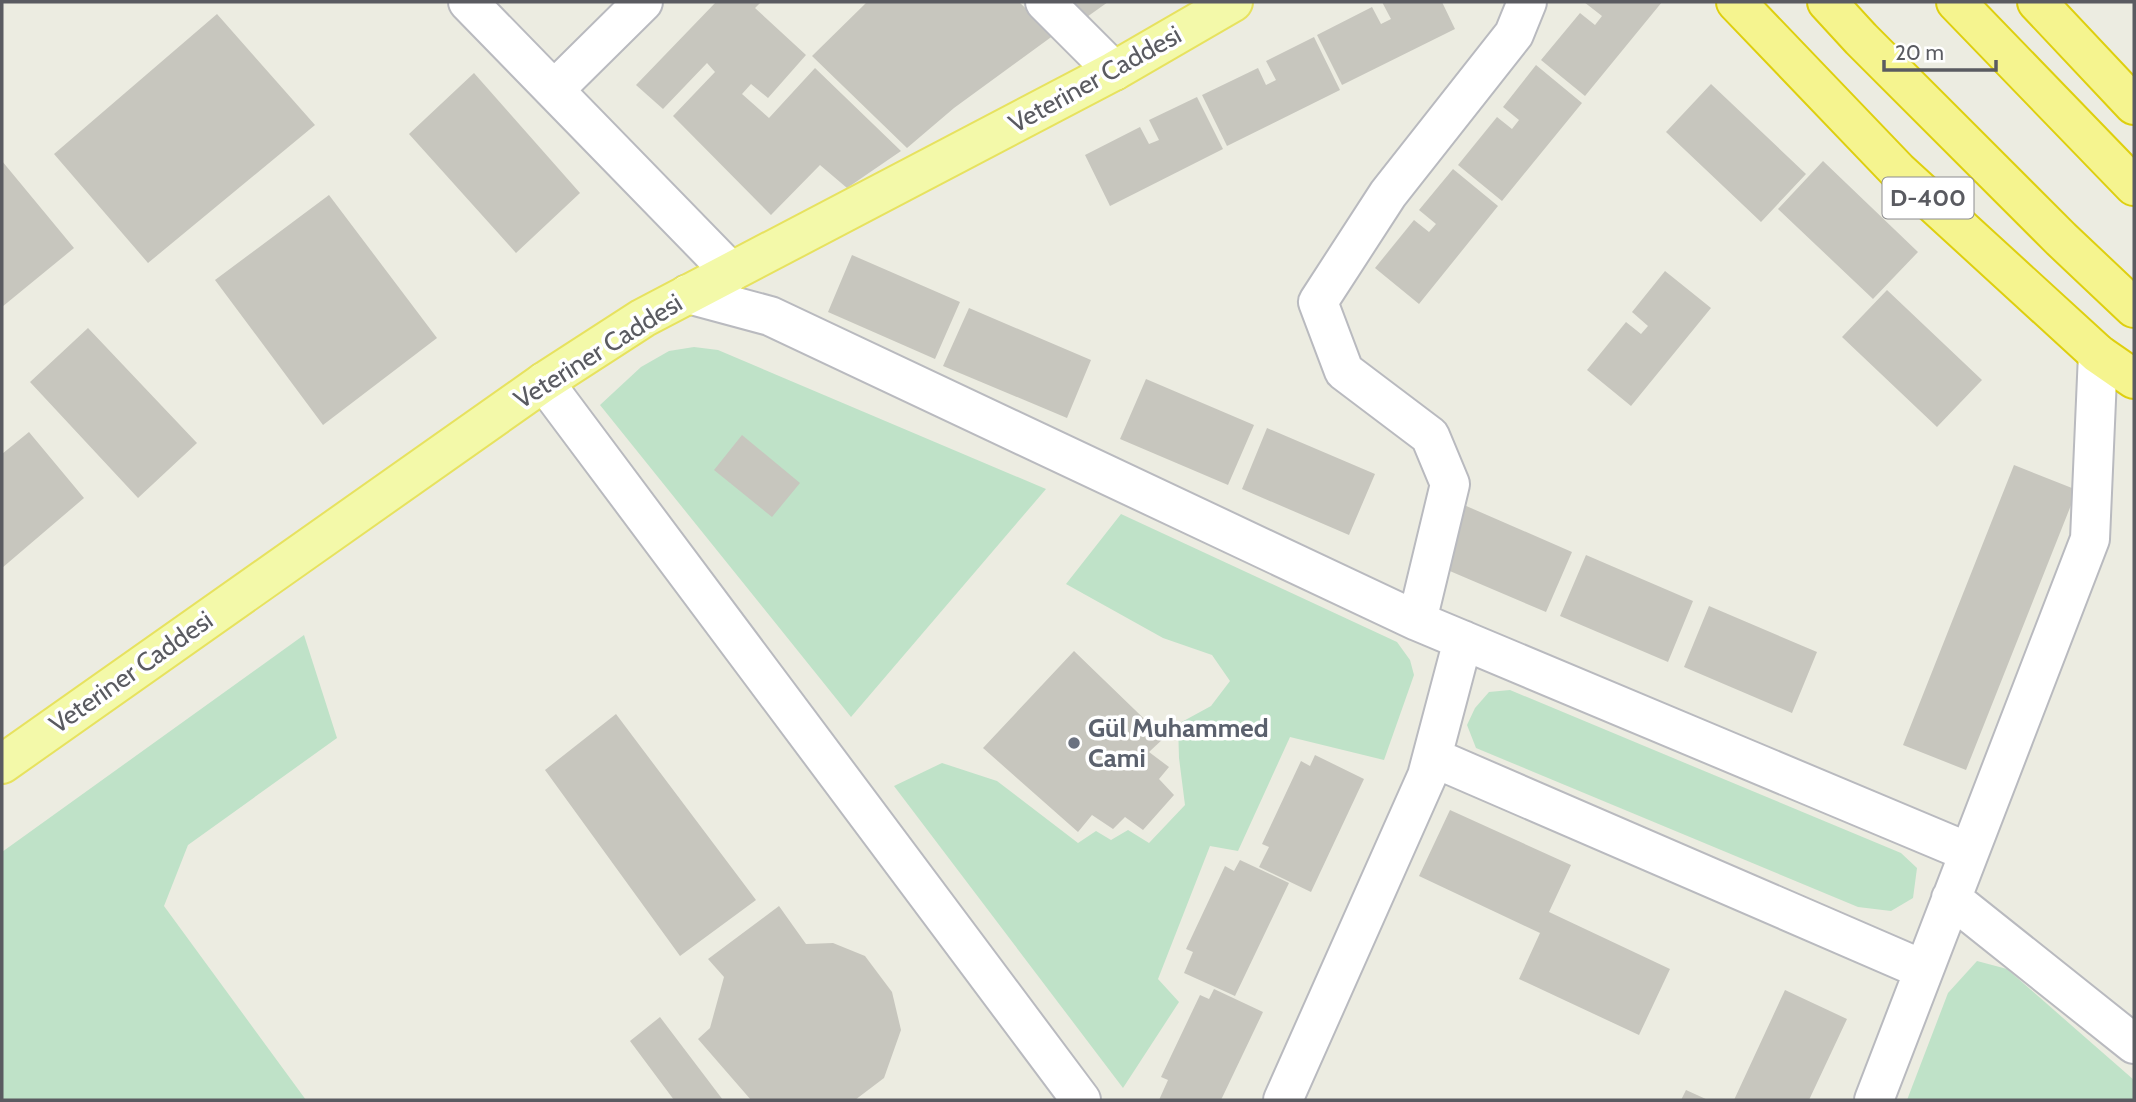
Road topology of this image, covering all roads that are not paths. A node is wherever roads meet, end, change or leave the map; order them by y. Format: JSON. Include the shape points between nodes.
{"nodes":[{"id":1,"x":468,"y":2,"type":"edge"},
{"id":2,"x":643,"y":2,"type":"edge"},
{"id":3,"x":1045,"y":2,"type":"edge"},
{"id":4,"x":1233,"y":2,"type":"edge"},
{"id":5,"x":1527,"y":2,"type":"edge"},
{"id":6,"x":1736,"y":2,"type":"edge"},
{"id":7,"x":1827,"y":2,"type":"edge"},
{"id":8,"x":1956,"y":2,"type":"edge"},
{"id":9,"x":2036,"y":2,"type":"edge"},
{"id":10,"x":1114,"y":71,"type":"junction"},
{"id":11,"x":554,"y":90,"type":"junction"},
{"id":12,"x":2134,"y":105,"type":"edge"},
{"id":13,"x":2134,"y":186,"type":"edge"},
{"id":14,"x":731,"y":272,"type":"junction"},
{"id":15,"x":688,"y":294,"type":"junction"},
{"id":16,"x":2134,"y":308,"type":"edge"},
{"id":17,"x":2098,"y":354,"type":"junction"},
{"id":18,"x":2134,"y":379,"type":"edge"},
{"id":19,"x":544,"y":382,"type":"junction"},
{"id":20,"x":1417,"y":621,"type":"junction"},
{"id":21,"x":1462,"y":640,"type":"junction"},
{"id":22,"x":1432,"y":757,"type":"junction"},
{"id":23,"x":2,"y":764,"type":"edge"},
{"id":24,"x":1968,"y":852,"type":"junction"},
{"id":25,"x":1951,"y":898,"type":"junction"},
{"id":26,"x":1924,"y":970,"type":"junction"},
{"id":27,"x":2134,"y":1044,"type":"edge"},
{"id":28,"x":1081,"y":1100,"type":"edge"},
{"id":29,"x":1283,"y":1100,"type":"edge"},
{"id":30,"x":1874,"y":1100,"type":"edge"}],
"edges":[{"from":1,"to":11,"type":"street"},
{"from":2,"to":11,"type":"street"},
{"from":3,"to":10,"type":"street"},
{"from":4,"to":10,"type":"main road","name":"Veteriner Caddesi"},
{"from":5,"to":20,"type":"street","via":[[1514,34],[1388,194],[1318,302],[1344,371],[1430,436],[1450,484]]},
{"from":6,"to":17,"type":"highway","number":"D-400","via":[[1898,171]]},
{"from":7,"to":16,"type":"highway"},
{"from":8,"to":13,"type":"highway"},
{"from":9,"to":12,"type":"highway"},
{"from":10,"to":14,"type":"main road","name":"Veteriner Caddesi"},
{"from":11,"to":14,"type":"street"},
{"from":14,"to":15,"type":"main road","name":"Veteriner Caddesi"},
{"from":15,"to":19,"type":"main road","name":"Veteriner Caddesi"},
{"from":15,"to":20,"type":"street","via":[[770,316]]},
{"from":17,"to":18,"type":"highway","number":"D-400"},
{"from":17,"to":24,"type":"street","via":[[2090,539]]},
{"from":19,"to":23,"type":"main road","name":"Veteriner Caddesi"},
{"from":19,"to":28,"type":"street"},
{"from":20,"to":21,"type":"street"},
{"from":21,"to":22,"type":"street"},
{"from":21,"to":24,"type":"street"},
{"from":22,"to":26,"type":"street"},
{"from":22,"to":29,"type":"street"},
{"from":24,"to":25,"type":"street"},
{"from":25,"to":26,"type":"street"},
{"from":25,"to":27,"type":"street"},
{"from":26,"to":30,"type":"street"}]}
